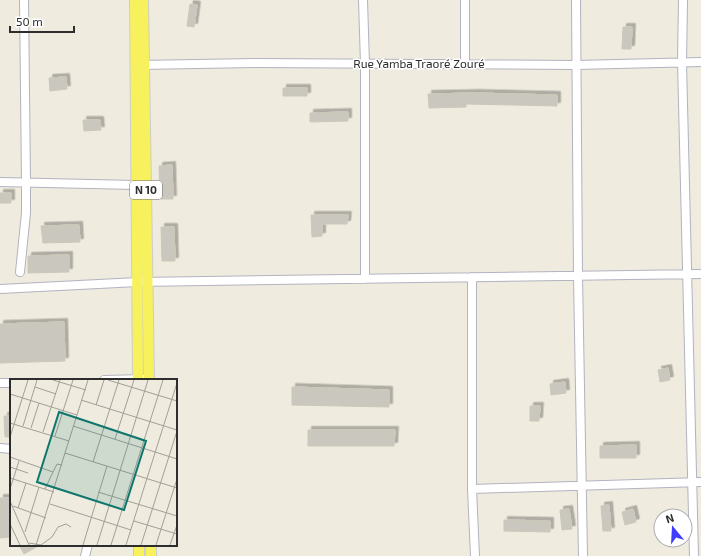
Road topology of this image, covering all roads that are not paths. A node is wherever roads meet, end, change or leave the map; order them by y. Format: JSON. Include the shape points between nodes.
{"nodes":[{"id":1,"x":24,"y":0,"type":"edge"},
{"id":2,"x":135,"y":0,"type":"edge"},
{"id":3,"x":143,"y":0,"type":"edge"},
{"id":4,"x":363,"y":0,"type":"edge"},
{"id":5,"x":465,"y":0,"type":"edge"},
{"id":6,"x":576,"y":0,"type":"edge"},
{"id":7,"x":683,"y":0,"type":"edge"},
{"id":8,"x":682,"y":62,"type":"junction"},
{"id":9,"x":701,"y":62,"type":"edge"},
{"id":10,"x":365,"y":64,"type":"junction"},
{"id":11,"x":465,"y":64,"type":"junction"},
{"id":12,"x":140,"y":65,"type":"junction"},
{"id":13,"x":576,"y":65,"type":"junction"},
{"id":14,"x":0,"y":182,"type":"edge"},
{"id":15,"x":26,"y":182,"type":"junction"},
{"id":16,"x":136,"y":185,"type":"junction"},
{"id":17,"x":20,"y":272,"type":"dead end"},
{"id":18,"x":687,"y":274,"type":"junction"},
{"id":19,"x":701,"y":274,"type":"edge"},
{"id":20,"x":578,"y":276,"type":"junction"},
{"id":21,"x":472,"y":277,"type":"junction"},
{"id":22,"x":365,"y":279,"type":"junction"},
{"id":23,"x":142,"y":282,"type":"junction"},
{"id":24,"x":0,"y":289,"type":"edge"},
{"id":25,"x":138,"y":379,"type":"edge"},
{"id":26,"x":148,"y":379,"type":"edge"},
{"id":27,"x":692,"y":482,"type":"junction"},
{"id":28,"x":701,"y":482,"type":"edge"},
{"id":29,"x":583,"y":485,"type":"junction"},
{"id":30,"x":472,"y":489,"type":"junction"},
{"id":31,"x":88,"y":546,"type":"edge"},
{"id":32,"x":85,"y":556,"type":"edge"},
{"id":33,"x":475,"y":556,"type":"edge"},
{"id":34,"x":583,"y":556,"type":"edge"},
{"id":35,"x":694,"y":556,"type":"edge"}],
"edges":[{"from":1,"to":15,"type":"street"},
{"from":2,"to":12,"type":"main road","number":"N 10"},
{"from":3,"to":12,"type":"main road","number":"N 10"},
{"from":4,"to":10,"type":"street"},
{"from":5,"to":11,"type":"street"},
{"from":6,"to":13,"type":"street"},
{"from":7,"to":8,"type":"street"},
{"from":8,"to":9,"type":"street","name":"Rue Yamba Traoré Zouré"},
{"from":8,"to":13,"type":"street","name":"Rue Yamba Traoré Zouré"},
{"from":8,"to":18,"type":"street"},
{"from":10,"to":11,"type":"street","name":"Rue Yamba Traoré Zouré"},
{"from":10,"to":12,"type":"street","name":"Rue Yamba Traoré Zouré"},
{"from":10,"to":22,"type":"street"},
{"from":11,"to":13,"type":"street","name":"Rue Yamba Traoré Zouré"},
{"from":12,"to":16,"type":"main road","number":"N 10"},
{"from":12,"to":23,"type":"main road","number":"N 10"},
{"from":13,"to":20,"type":"street"},
{"from":14,"to":15,"type":"street"},
{"from":15,"to":16,"type":"street"},
{"from":15,"to":17,"type":"street","via":[[26,213]]},
{"from":16,"to":23,"type":"main road","number":"N 10"},
{"from":18,"to":19,"type":"street"},
{"from":18,"to":20,"type":"street"},
{"from":18,"to":27,"type":"street"},
{"from":20,"to":21,"type":"street"},
{"from":20,"to":29,"type":"street"},
{"from":21,"to":22,"type":"street"},
{"from":21,"to":30,"type":"street"},
{"from":22,"to":23,"type":"street"},
{"from":23,"to":24,"type":"street"},
{"from":23,"to":25,"type":"main road","number":"N 10"},
{"from":23,"to":26,"type":"main road","number":"N 10"},
{"from":27,"to":28,"type":"street"},
{"from":27,"to":29,"type":"street"},
{"from":27,"to":35,"type":"street"},
{"from":29,"to":30,"type":"street"},
{"from":29,"to":34,"type":"street"},
{"from":30,"to":33,"type":"street"},
{"from":31,"to":32,"type":"street"}]}
